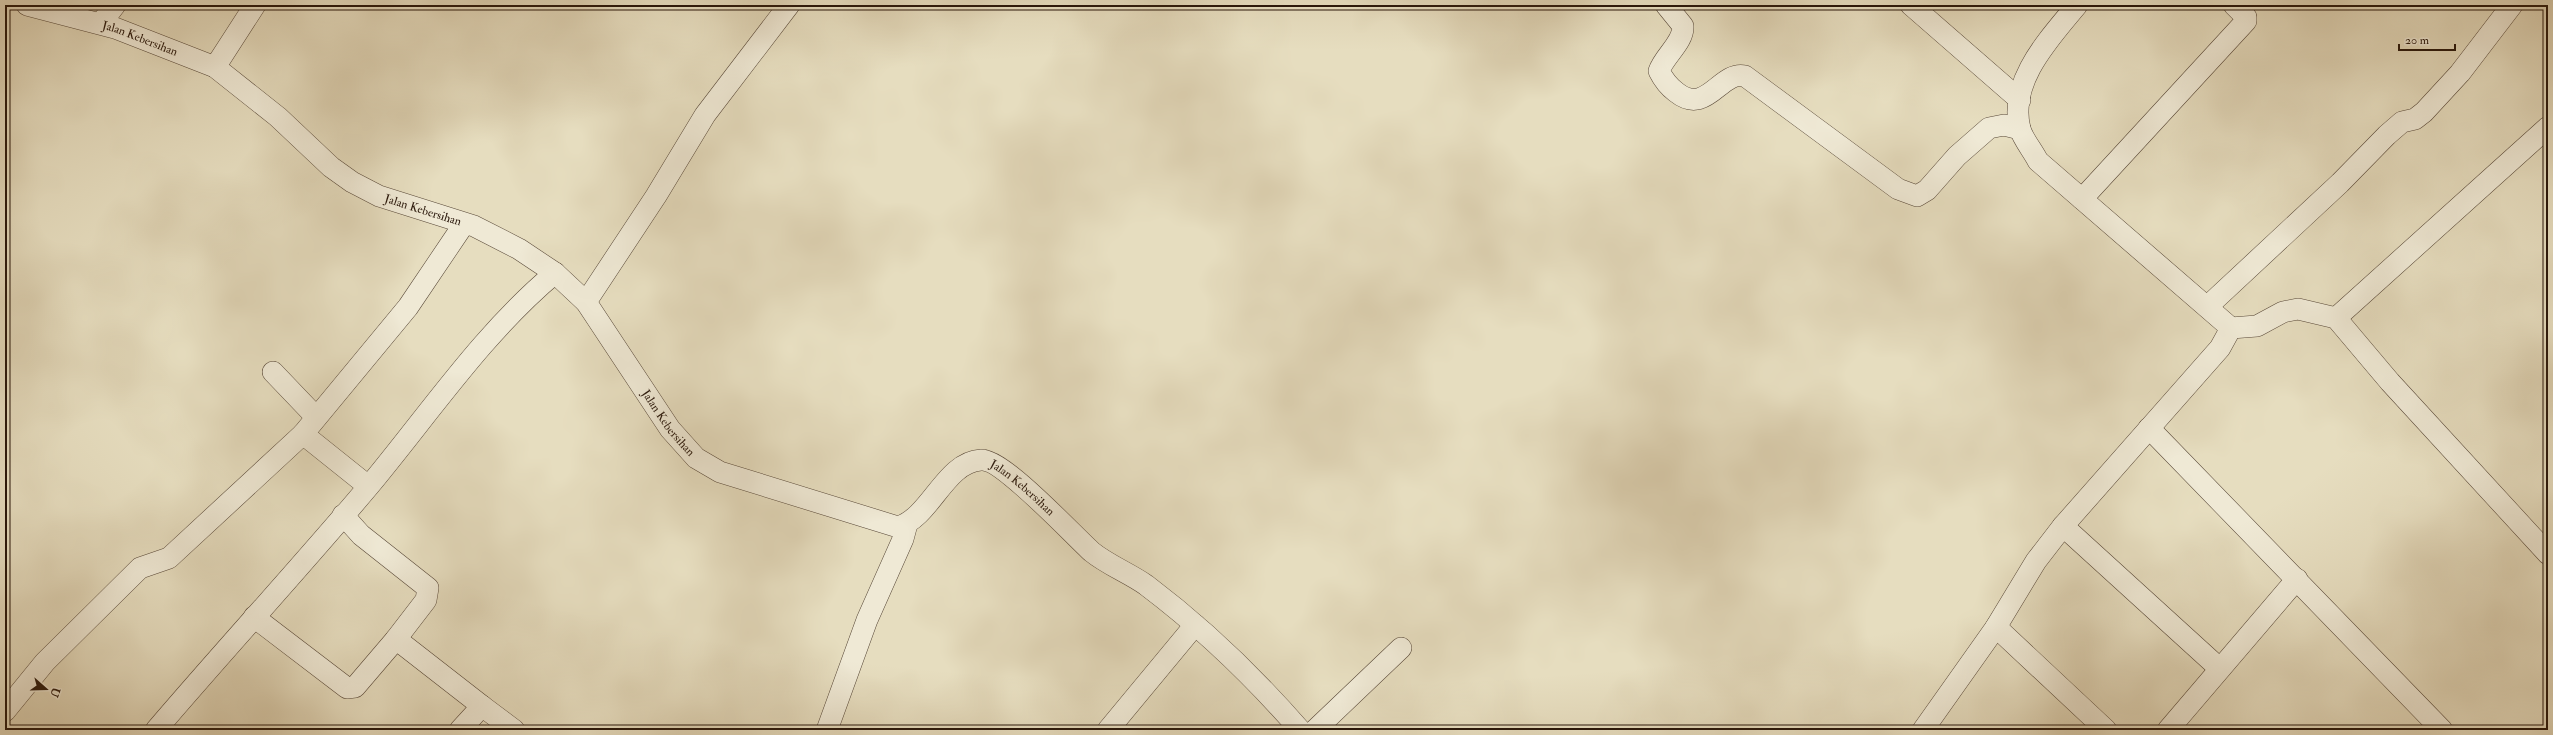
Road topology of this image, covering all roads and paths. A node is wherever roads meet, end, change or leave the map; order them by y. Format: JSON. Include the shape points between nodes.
{"nodes":[{"id":1,"x":27,"y":5,"type":"edge"},
{"id":2,"x":115,"y":5,"type":"edge"},
{"id":3,"x":255,"y":5,"type":"edge"},
{"id":4,"x":789,"y":5,"type":"edge"},
{"id":5,"x":1666,"y":5,"type":"edge"},
{"id":6,"x":1911,"y":5,"type":"edge"},
{"id":7,"x":2077,"y":5,"type":"edge"},
{"id":8,"x":2234,"y":5,"type":"edge"},
{"id":9,"x":2512,"y":5,"type":"edge"},
{"id":10,"x":101,"y":23,"type":"junction"},
{"id":11,"x":215,"y":67,"type":"junction"},
{"id":12,"x":2020,"y":100,"type":"junction"},
{"id":13,"x":2548,"y":126,"type":"edge"},
{"id":14,"x":2020,"y":129,"type":"junction"},
{"id":15,"x":2082,"y":199,"type":"junction"},
{"id":16,"x":464,"y":224,"type":"junction"},
{"id":17,"x":555,"y":273,"type":"junction"},
{"id":18,"x":586,"y":302,"type":"junction"},
{"id":19,"x":2208,"y":306,"type":"junction"},
{"id":20,"x":2336,"y":318,"type":"junction"},
{"id":21,"x":2231,"y":328,"type":"junction"},
{"id":22,"x":273,"y":372,"type":"dead end"},
{"id":23,"x":316,"y":417,"type":"junction"},
{"id":24,"x":2149,"y":428,"type":"junction"},
{"id":25,"x":303,"y":434,"type":"junction"},
{"id":26,"x":368,"y":486,"type":"junction"},
{"id":27,"x":343,"y":515,"type":"junction"},
{"id":28,"x":907,"y":524,"type":"junction"},
{"id":29,"x":2063,"y":526,"type":"junction"},
{"id":30,"x":2548,"y":554,"type":"edge"},
{"id":31,"x":2297,"y":579,"type":"junction"},
{"id":32,"x":254,"y":617,"type":"junction"},
{"id":33,"x":1195,"y":625,"type":"junction"},
{"id":34,"x":1996,"y":627,"type":"junction"},
{"id":35,"x":396,"y":639,"type":"junction"},
{"id":36,"x":1401,"y":648,"type":"dead end"},
{"id":37,"x":2219,"y":668,"type":"junction"},
{"id":38,"x":482,"y":706,"type":"junction"},
{"id":39,"x":5,"y":711,"type":"edge"},
{"id":40,"x":1932,"y":726,"type":"edge"},
{"id":41,"x":156,"y":730,"type":"edge"},
{"id":42,"x":460,"y":730,"type":"edge"},
{"id":43,"x":514,"y":730,"type":"edge"},
{"id":44,"x":827,"y":730,"type":"edge"},
{"id":45,"x":1108,"y":730,"type":"edge"},
{"id":46,"x":1303,"y":730,"type":"edge"},
{"id":47,"x":2106,"y":730,"type":"edge"},
{"id":48,"x":2168,"y":730,"type":"edge"},
{"id":49,"x":2442,"y":730,"type":"edge"}],
"edges":[{"from":1,"to":10,"type":"street","name":"Jalan Kebersihan"},
{"from":2,"to":10,"type":"street"},
{"from":3,"to":11,"type":"street"},
{"from":4,"to":18,"type":"street","via":[[705,115],[656,196]]},
{"from":5,"to":14,"type":"street","via":[[1683,26],[1679,39],[1659,70],[1662,78],[1681,96],[1696,99],[1704,97],[1735,77],[1745,76],[1875,173],[1908,194],[1917,196],[1927,190],[1957,156],[1989,128],[2004,125]]},
{"from":6,"to":12,"type":"street"},
{"from":7,"to":12,"type":"street","via":[[2030,67]]},
{"from":8,"to":15,"type":"street","via":[[2246,17],[2246,21]]},
{"from":9,"to":19,"type":"street","via":[[2460,73],[2424,112],[2415,119],[2402,122],[2387,135],[2340,183]]},
{"from":10,"to":11,"type":"street","name":"Jalan Kebersihan"},
{"from":11,"to":16,"type":"street","name":"Jalan Kebersihan","via":[[278,117],[331,167],[352,182],[379,196]]},
{"from":12,"to":14,"type":"street"},
{"from":13,"to":20,"type":"street"},
{"from":14,"to":15,"type":"street","via":[[2038,161]]},
{"from":15,"to":19,"type":"street"},
{"from":16,"to":17,"type":"street","name":"Jalan Kebersihan","via":[[474,226],[519,249]]},
{"from":16,"to":23,"type":"street","via":[[408,307]]},
{"from":17,"to":18,"type":"street","name":"Jalan Kebersihan"},
{"from":17,"to":26,"type":"street","via":[[502,322]]},
{"from":18,"to":28,"type":"street","name":"Jalan Kebersihan","via":[[670,429],[696,458],[720,472],[838,507],[884,524],[898,527]]},
{"from":19,"to":21,"type":"street"},
{"from":20,"to":21,"type":"street","via":[[2298,309],[2283,312],[2257,326]]},
{"from":20,"to":30,"type":"street","via":[[2396,388]]},
{"from":21,"to":24,"type":"street","via":[[2220,348]]},
{"from":22,"to":23,"type":"street"},
{"from":23,"to":25,"type":"street"},
{"from":24,"to":29,"type":"street"},
{"from":24,"to":31,"type":"street"},
{"from":25,"to":26,"type":"street"},
{"from":25,"to":39,"type":"street","via":[[169,558],[140,568],[45,662]]},
{"from":26,"to":27,"type":"street"},
{"from":27,"to":32,"type":"street"},
{"from":27,"to":35,"type":"street","via":[[361,536],[428,588],[426,600]]},
{"from":28,"to":33,"type":"street","name":"Jalan Kebersihan","via":[[963,466],[981,460],[988,461],[1008,474],[1093,553],[1145,584]]},
{"from":28,"to":44,"type":"street","via":[[903,539],[867,620]]},
{"from":29,"to":34,"type":"street","via":[[2036,561]]},
{"from":29,"to":37,"type":"street"},
{"from":31,"to":37,"type":"street"},
{"from":31,"to":49,"type":"street","via":[[2388,678]]},
{"from":32,"to":35,"type":"street","via":[[346,688],[355,687]]},
{"from":32,"to":41,"type":"street"},
{"from":33,"to":45,"type":"street"},
{"from":33,"to":46,"type":"street","name":"Jalan Kebersihan","via":[[1248,672]]},
{"from":34,"to":40,"type":"street"},
{"from":34,"to":47,"type":"street"},
{"from":35,"to":38,"type":"street"},
{"from":36,"to":46,"type":"street"},
{"from":37,"to":48,"type":"street"},
{"from":38,"to":42,"type":"street"},
{"from":38,"to":43,"type":"street"}]}
